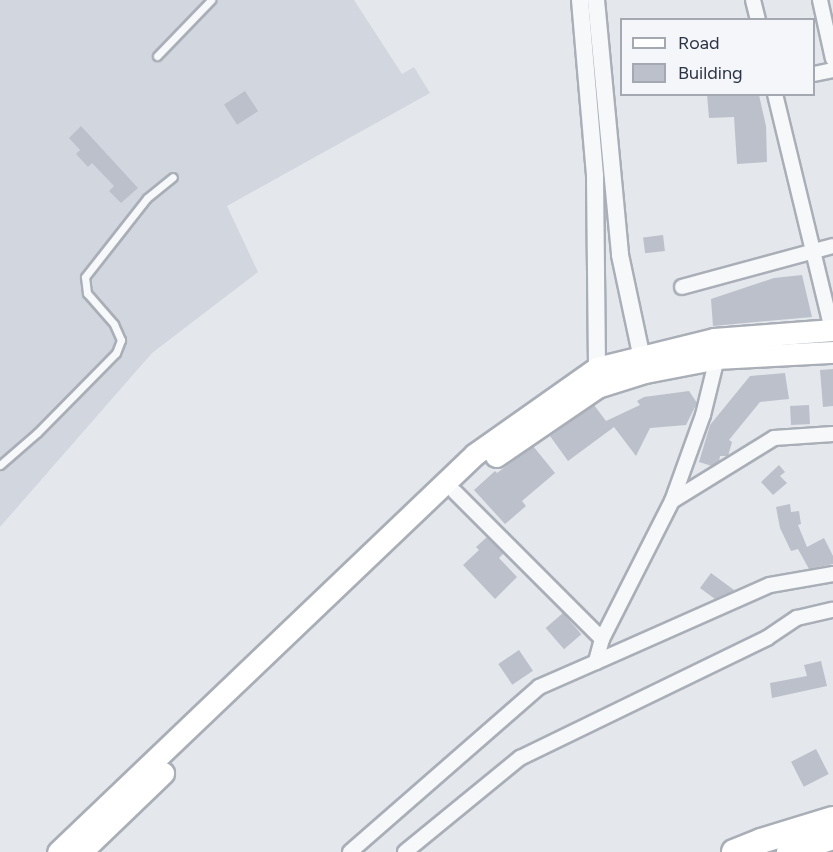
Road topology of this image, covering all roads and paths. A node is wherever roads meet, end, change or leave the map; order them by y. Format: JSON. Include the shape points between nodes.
{"nodes":[{"id":1,"x":211,"y":0,"type":"edge"},
{"id":2,"x":580,"y":0,"type":"edge"},
{"id":3,"x":596,"y":0,"type":"edge"},
{"id":4,"x":753,"y":0,"type":"edge"},
{"id":5,"x":820,"y":0,"type":"edge"},
{"id":6,"x":758,"y":18,"type":"edge"},
{"id":7,"x":157,"y":56,"type":"dead end"},
{"id":8,"x":833,"y":59,"type":"edge"},
{"id":9,"x":833,"y":70,"type":"edge"},
{"id":10,"x":815,"y":74,"type":"edge"},
{"id":11,"x":775,"y":96,"type":"edge"},
{"id":12,"x":173,"y":177,"type":"dead end"},
{"id":13,"x":833,"y":246,"type":"edge"},
{"id":14,"x":812,"y":252,"type":"junction"},
{"id":15,"x":682,"y":287,"type":"dead end"},
{"id":16,"x":832,"y":330,"type":"edge"},
{"id":17,"x":715,"y":349,"type":"junction"},
{"id":18,"x":833,"y":352,"type":"edge"},
{"id":19,"x":643,"y":364,"type":"junction"},
{"id":20,"x":597,"y":377,"type":"junction"},
{"id":21,"x":833,"y":434,"type":"edge"},
{"id":22,"x":0,"y":465,"type":"edge"},
{"id":23,"x":455,"y":492,"type":"junction"},
{"id":24,"x":672,"y":501,"type":"junction"},
{"id":25,"x":833,"y":574,"type":"edge"},
{"id":26,"x":833,"y":610,"type":"edge"},
{"id":27,"x":602,"y":639,"type":"junction"},
{"id":28,"x":596,"y":662,"type":"junction"},
{"id":29,"x":833,"y":819,"type":"edge"},
{"id":30,"x":833,"y":837,"type":"edge"},
{"id":31,"x":72,"y":850,"type":"edge"},
{"id":32,"x":350,"y":852,"type":"edge"},
{"id":33,"x":405,"y":852,"type":"edge"},
{"id":34,"x":734,"y":852,"type":"edge"},
{"id":35,"x":789,"y":852,"type":"edge"}],
"edges":[{"from":1,"to":7,"type":"lane"},
{"from":2,"to":20,"type":"street","via":[[595,176]]},
{"from":3,"to":19,"type":"street","via":[[620,255]]},
{"from":4,"to":6,"type":"street"},
{"from":5,"to":8,"type":"street"},
{"from":9,"to":10,"type":"street"},
{"from":11,"to":14,"type":"street"},
{"from":12,"to":22,"type":"lane","via":[[147,198],[85,277],[87,293],[114,324],[121,340],[116,353]]},
{"from":13,"to":14,"type":"street"},
{"from":14,"to":15,"type":"street"},
{"from":14,"to":16,"type":"street"},
{"from":16,"to":17,"type":"main road"},
{"from":17,"to":18,"type":"main road"},
{"from":17,"to":19,"type":"main road"},
{"from":17,"to":24,"type":"street","via":[[703,415]]},
{"from":19,"to":20,"type":"main road"},
{"from":20,"to":23,"type":"main road","via":[[482,466]]},
{"from":20,"to":31,"type":"main road","via":[[476,454]]},
{"from":21,"to":24,"type":"street","via":[[774,438]]},
{"from":23,"to":27,"type":"street"},
{"from":23,"to":31,"type":"main road"},
{"from":24,"to":27,"type":"street"},
{"from":25,"to":28,"type":"street","via":[[770,585]]},
{"from":26,"to":33,"type":"street","via":[[797,618],[767,638],[520,758]]},
{"from":27,"to":28,"type":"street"},
{"from":28,"to":32,"type":"street","via":[[539,687]]},
{"from":29,"to":34,"type":"highway"},
{"from":30,"to":35,"type":"highway"}]}
